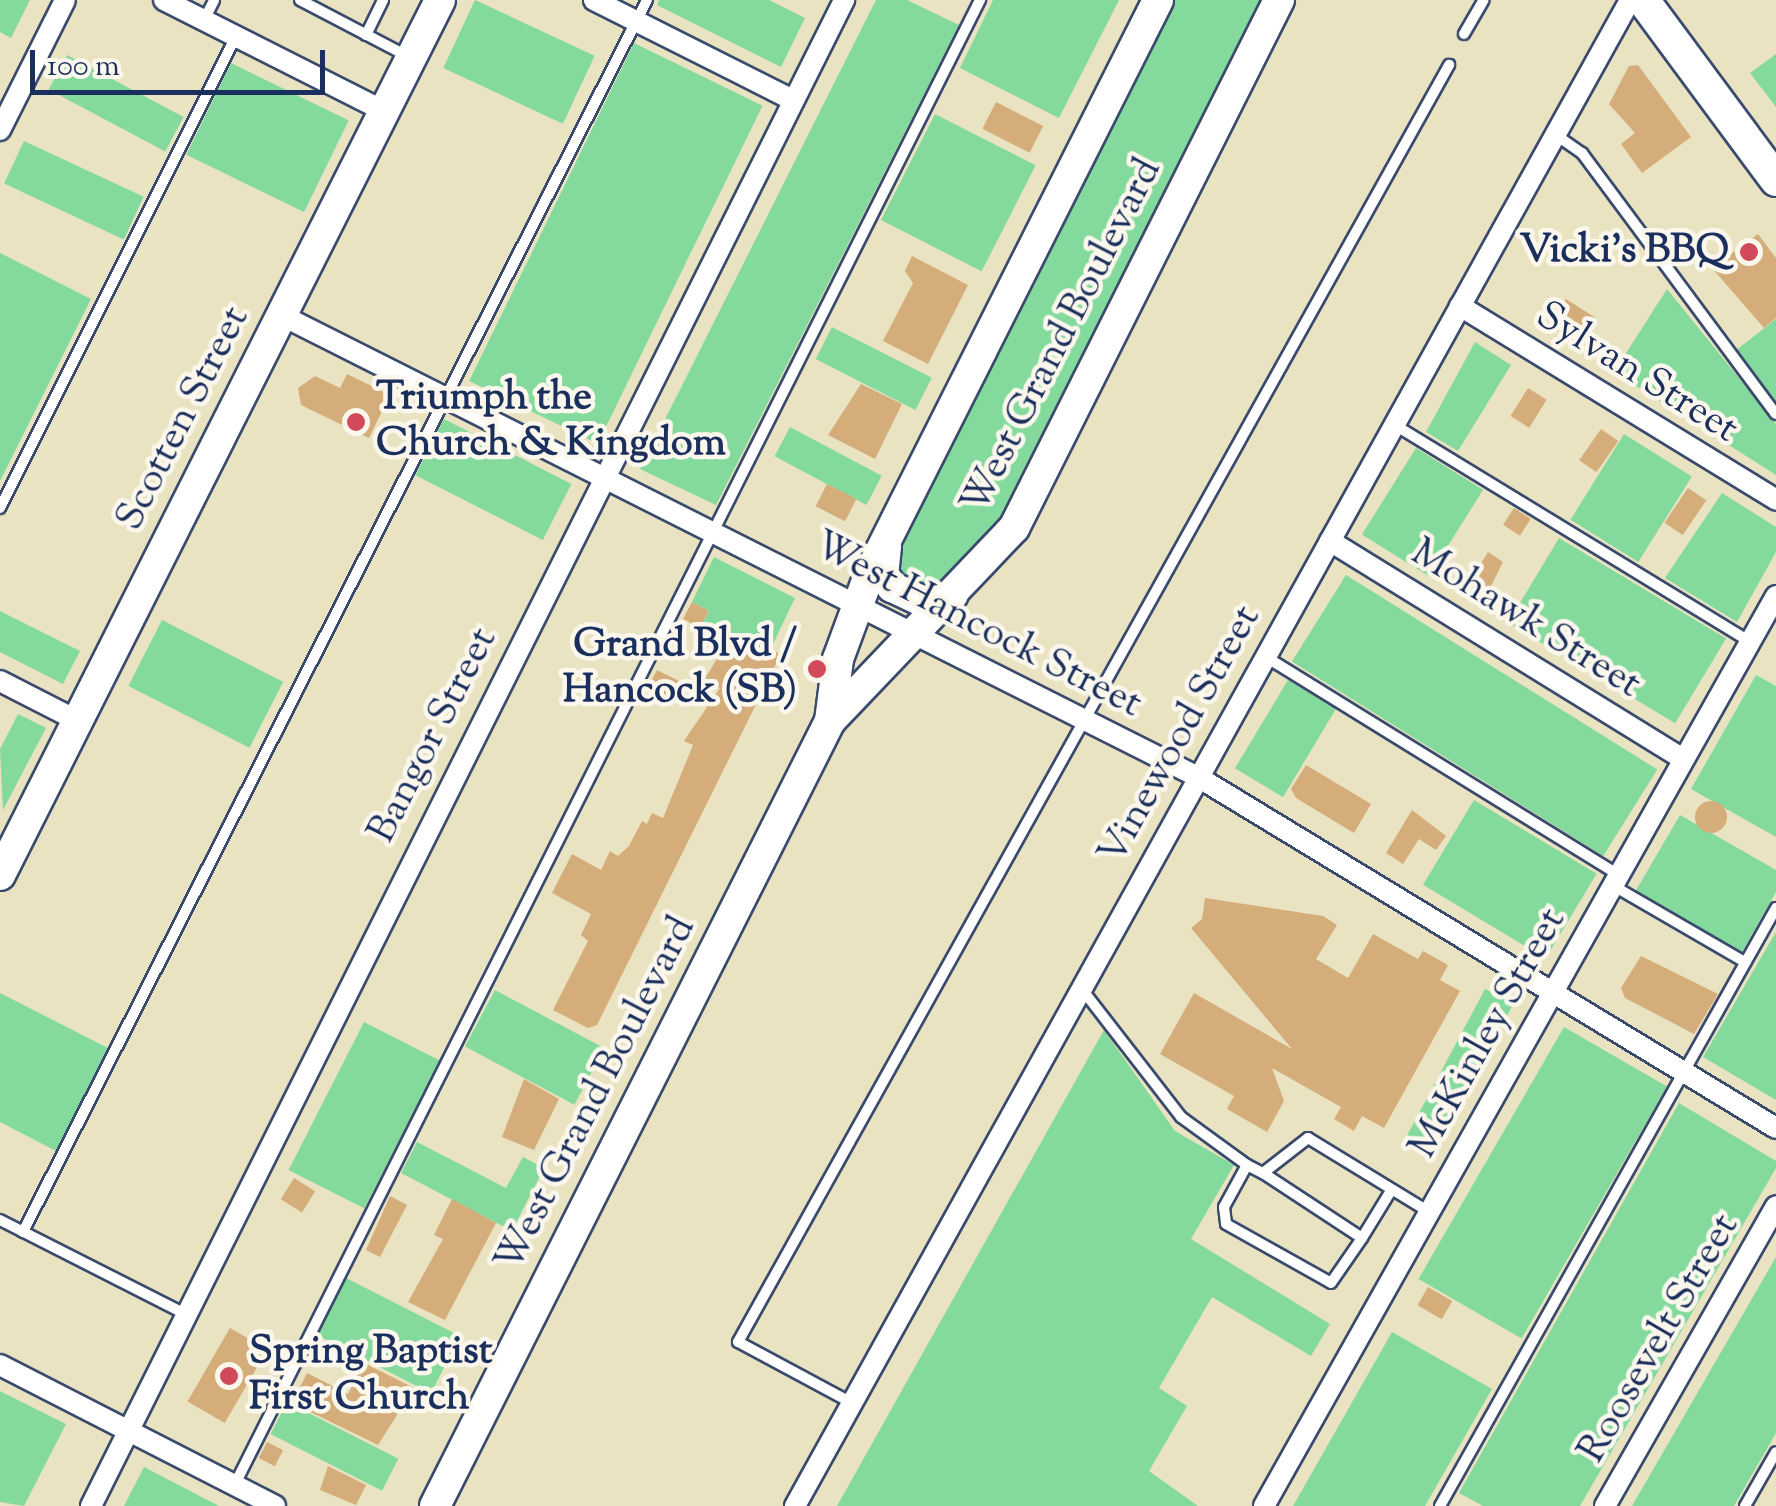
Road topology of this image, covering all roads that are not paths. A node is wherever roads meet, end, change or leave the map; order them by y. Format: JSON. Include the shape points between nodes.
{"nodes":[{"id":1,"x":65,"y":0,"type":"edge"},
{"id":2,"x":164,"y":0,"type":"edge"},
{"id":3,"x":214,"y":0,"type":"edge"},
{"id":4,"x":300,"y":0,"type":"edge"},
{"id":5,"x":383,"y":0,"type":"edge"},
{"id":6,"x":440,"y":0,"type":"edge"},
{"id":7,"x":594,"y":0,"type":"edge"},
{"id":8,"x":647,"y":0,"type":"edge"},
{"id":9,"x":844,"y":0,"type":"edge"},
{"id":10,"x":980,"y":0,"type":"edge"},
{"id":11,"x":1158,"y":0,"type":"edge"},
{"id":12,"x":1280,"y":0,"type":"edge"},
{"id":13,"x":1484,"y":0,"type":"edge"},
{"id":14,"x":1630,"y":0,"type":"edge"},
{"id":15,"x":1643,"y":0,"type":"edge"},
{"id":16,"x":204,"y":20,"type":"junction"},
{"id":17,"x":636,"y":21,"type":"junction"},
{"id":18,"x":1464,"y":34,"type":"dead end"},
{"id":19,"x":366,"y":35,"type":"junction"},
{"id":20,"x":236,"y":36,"type":"junction"},
{"id":21,"x":411,"y":58,"type":"junction"},
{"id":22,"x":1449,"y":65,"type":"dead end"},
{"id":23,"x":793,"y":100,"type":"junction"},
{"id":24,"x":384,"y":111,"type":"junction"},
{"id":25,"x":0,"y":130,"type":"edge"},
{"id":26,"x":1556,"y":134,"type":"junction"},
{"id":27,"x":1776,"y":180,"type":"edge"},
{"id":28,"x":1460,"y":306,"type":"junction"},
{"id":29,"x":281,"y":315,"type":"junction"},
{"id":30,"x":444,"y":397,"type":"junction"},
{"id":31,"x":1776,"y":414,"type":"edge"},
{"id":32,"x":1394,"y":425,"type":"junction"},
{"id":33,"x":603,"y":477,"type":"junction"},
{"id":34,"x":1776,"y":500,"type":"edge"},
{"id":35,"x":0,"y":508,"type":"edge"},
{"id":36,"x":714,"y":533,"type":"junction"},
{"id":37,"x":889,"y":534,"type":"junction"},
{"id":38,"x":1330,"y":541,"type":"junction"},
{"id":39,"x":952,"y":595,"type":"junction"},
{"id":40,"x":1776,"y":596,"type":"edge"},
{"id":41,"x":858,"y":606,"type":"junction"},
{"id":42,"x":915,"y":634,"type":"junction"},
{"id":43,"x":1751,"y":642,"type":"junction"},
{"id":44,"x":1265,"y":657,"type":"junction"},
{"id":45,"x":0,"y":681,"type":"edge"},
{"id":46,"x":78,"y":720,"type":"junction"},
{"id":47,"x":830,"y":721,"type":"junction"},
{"id":48,"x":1088,"y":722,"type":"junction"},
{"id":49,"x":1683,"y":759,"type":"junction"},
{"id":50,"x":1198,"y":777,"type":"junction"},
{"id":51,"x":0,"y":874,"type":"edge"},
{"id":52,"x":1615,"y":880,"type":"junction"},
{"id":53,"x":1776,"y":908,"type":"edge"},
{"id":54,"x":1745,"y":962,"type":"junction"},
{"id":55,"x":1081,"y":987,"type":"junction"},
{"id":56,"x":1552,"y":992,"type":"junction"},
{"id":57,"x":1682,"y":1071,"type":"junction"},
{"id":58,"x":1776,"y":1128,"type":"edge"},
{"id":59,"x":1246,"y":1165,"type":"junction"},
{"id":60,"x":1262,"y":1173,"type":"junction"},
{"id":61,"x":1392,"y":1189,"type":"junction"},
{"id":62,"x":1776,"y":1206,"type":"edge"},
{"id":63,"x":1429,"y":1212,"type":"junction"},
{"id":64,"x":0,"y":1220,"type":"edge"},
{"id":65,"x":23,"y":1232,"type":"junction"},
{"id":66,"x":1362,"y":1238,"type":"junction"},
{"id":67,"x":183,"y":1313,"type":"junction"},
{"id":68,"x":0,"y":1365,"type":"edge"},
{"id":69,"x":852,"y":1403,"type":"junction"},
{"id":70,"x":126,"y":1430,"type":"junction"},
{"id":71,"x":1776,"y":1452,"type":"edge"},
{"id":72,"x":234,"y":1485,"type":"junction"},
{"id":73,"x":264,"y":1504,"type":"edge"},
{"id":74,"x":91,"y":1506,"type":"edge"},
{"id":75,"x":435,"y":1506,"type":"edge"},
{"id":76,"x":794,"y":1506,"type":"edge"},
{"id":77,"x":1264,"y":1506,"type":"edge"},
{"id":78,"x":1440,"y":1506,"type":"edge"},
{"id":79,"x":1605,"y":1506,"type":"edge"},
{"id":80,"x":1745,"y":1506,"type":"edge"}],
"edges":[{"from":1,"to":25,"type":"street"},
{"from":2,"to":16,"type":"street"},
{"from":3,"to":16,"type":"lane"},
{"from":4,"to":19,"type":"lane"},
{"from":5,"to":19,"type":"lane"},
{"from":6,"to":21,"type":"main road","name":"Scotten Street"},
{"from":7,"to":17,"type":"street"},
{"from":8,"to":17,"type":"lane"},
{"from":9,"to":23,"type":"street","name":"Bangor Street"},
{"from":10,"to":36,"type":"lane"},
{"from":11,"to":37,"type":"main road","name":"West Grand Boulevard"},
{"from":12,"to":39,"type":"main road","name":"West Grand Boulevard","via":[[1025,510]]},
{"from":13,"to":18,"type":"lane"},
{"from":14,"to":26,"type":"street","name":"Vinewood Street"},
{"from":15,"to":27,"type":"main road"},
{"from":16,"to":20,"type":"street"},
{"from":17,"to":23,"type":"street"},
{"from":17,"to":30,"type":"lane"},
{"from":19,"to":21,"type":"lane"},
{"from":20,"to":24,"type":"street"},
{"from":20,"to":35,"type":"lane"},
{"from":21,"to":24,"type":"main road","name":"Scotten Street"},
{"from":22,"to":48,"type":"lane"},
{"from":23,"to":33,"type":"street","name":"Bangor Street"},
{"from":24,"to":29,"type":"main road","name":"Scotten Street"},
{"from":26,"to":28,"type":"street","name":"Vinewood Street"},
{"from":26,"to":31,"type":"lane","via":[[1582,153]]},
{"from":28,"to":32,"type":"street","name":"Vinewood Street"},
{"from":28,"to":34,"type":"street","name":"Sylvan Street"},
{"from":29,"to":30,"type":"street","name":"West Hancock Street"},
{"from":29,"to":46,"type":"main road","name":"Scotten Street"},
{"from":30,"to":33,"type":"street","name":"West Hancock Street"},
{"from":30,"to":65,"type":"lane"},
{"from":32,"to":38,"type":"street","name":"Vinewood Street"},
{"from":32,"to":43,"type":"lane"},
{"from":33,"to":36,"type":"street","name":"West Hancock Street"},
{"from":33,"to":67,"type":"street","name":"Bangor Street"},
{"from":36,"to":41,"type":"street","name":"West Hancock Street"},
{"from":36,"to":72,"type":"lane"},
{"from":37,"to":39,"type":"main road","via":[[884,574],[892,588],[926,603]]},
{"from":37,"to":41,"type":"main road","name":"West Grand Boulevard"},
{"from":38,"to":44,"type":"street","name":"Vinewood Street"},
{"from":38,"to":49,"type":"street","name":"Mohawk Street"},
{"from":39,"to":42,"type":"main road","name":"West Grand Boulevard"},
{"from":40,"to":43,"type":"street","name":"McKinley Street"},
{"from":41,"to":42,"type":"street","name":"West Hancock Street"},
{"from":41,"to":47,"type":"main road","name":"West Grand Boulevard","via":[[838,659]]},
{"from":42,"to":47,"type":"main road","name":"West Grand Boulevard"},
{"from":42,"to":48,"type":"street","name":"West Hancock Street"},
{"from":43,"to":49,"type":"street","name":"McKinley Street"},
{"from":44,"to":50,"type":"street","name":"Vinewood Street"},
{"from":44,"to":52,"type":"lane"},
{"from":45,"to":46,"type":"street"},
{"from":46,"to":51,"type":"main road","name":"Scotten Street","via":[[16,830]]},
{"from":47,"to":75,"type":"main road","name":"West Grand Boulevard"},
{"from":48,"to":50,"type":"street","name":"West Hancock Street"},
{"from":48,"to":69,"type":"lane","via":[[738,1342]]},
{"from":49,"to":52,"type":"street","name":"McKinley Street"},
{"from":50,"to":55,"type":"street","name":"Vinewood Street"},
{"from":50,"to":56,"type":"street","name":"West Hancock Street"},
{"from":52,"to":54,"type":"lane"},
{"from":52,"to":56,"type":"street","name":"McKinley Street"},
{"from":53,"to":54,"type":"lane"},
{"from":54,"to":57,"type":"lane"},
{"from":55,"to":59,"type":"lane","via":[[1181,1117]]},
{"from":55,"to":69,"type":"street","name":"Vinewood Street"},
{"from":56,"to":57,"type":"street","name":"West Hancock Street"},
{"from":56,"to":63,"type":"street","name":"McKinley Street"},
{"from":57,"to":58,"type":"street","name":"West Hancock Street"},
{"from":57,"to":78,"type":"lane"},
{"from":59,"to":60,"type":"lane"},
{"from":59,"to":66,"type":"lane","via":[[1224,1207],[1226,1224],[1330,1283]]},
{"from":60,"to":61,"type":"lane","via":[[1308,1138]]},
{"from":60,"to":66,"type":"lane"},
{"from":61,"to":63,"type":"lane"},
{"from":61,"to":66,"type":"lane"},
{"from":62,"to":79,"type":"street","name":"Roosevelt Street"},
{"from":63,"to":77,"type":"street","name":"McKinley Street"},
{"from":64,"to":65,"type":"lane"},
{"from":65,"to":67,"type":"lane"},
{"from":67,"to":70,"type":"street","name":"Bangor Street"},
{"from":68,"to":70,"type":"street"},
{"from":69,"to":76,"type":"street","name":"Vinewood Street"},
{"from":70,"to":72,"type":"street"},
{"from":70,"to":74,"type":"street","name":"Bangor Street"},
{"from":71,"to":80,"type":"lane"},
{"from":72,"to":73,"type":"street"}]}
